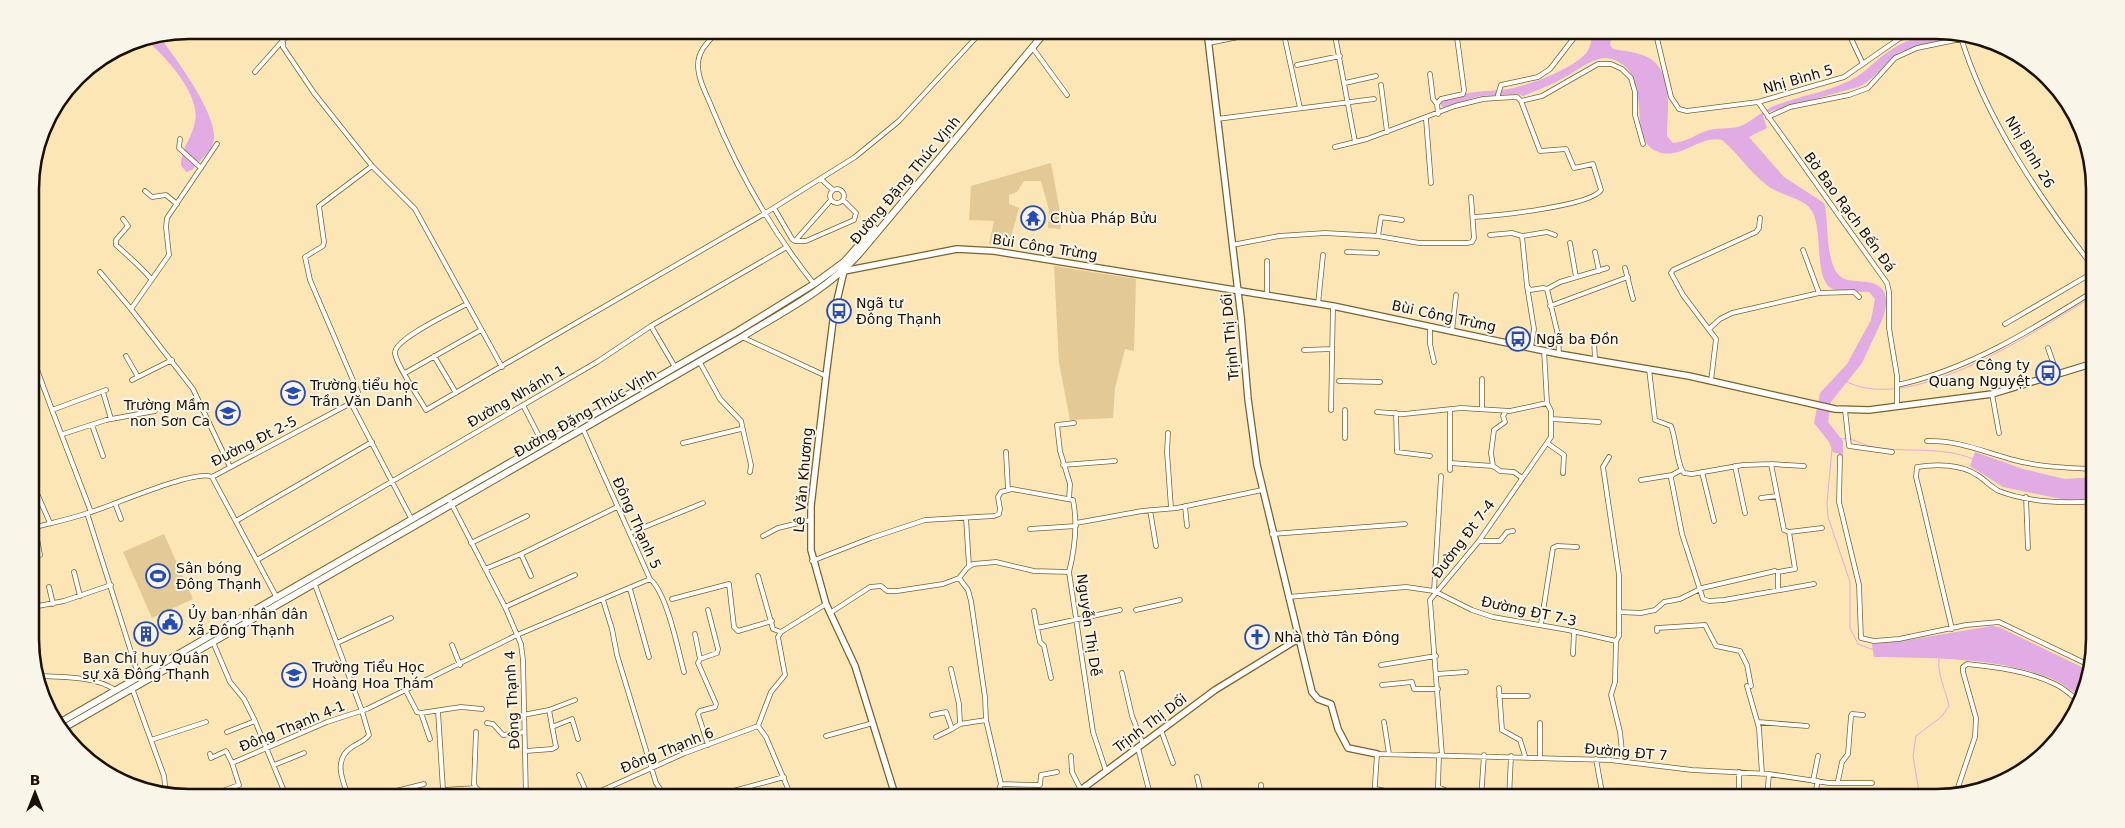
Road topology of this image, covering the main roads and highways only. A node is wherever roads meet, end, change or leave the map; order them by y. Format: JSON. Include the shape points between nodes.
{"nodes":[{"id":1,"x":1035,"y":39,"type":"edge"},
{"id":2,"x":1039,"y":39,"type":"edge"},
{"id":3,"x":842,"y":268,"type":"junction"},
{"id":4,"x":451,"y":502,"type":"junction"},
{"id":5,"x":278,"y":601,"type":"junction"},
{"id":6,"x":130,"y":686,"type":"junction"},
{"id":7,"x":63,"y":721,"type":"edge"},
{"id":8,"x":67,"y":726,"type":"edge"}],
"edges":[{"from":1,"to":3,"type":"main road","name":"Đường Đặng Thúc Vịnh"},
{"from":2,"to":3,"type":"main road","name":"Đường Đặng Thúc Vịnh"},
{"from":3,"to":4,"type":"main road","name":"Đường Đặng Thúc Vịnh","via":[[543,444]]},
{"from":3,"to":4,"type":"main road","name":"Đường Đặng Thúc Vịnh","via":[[742,337]]},
{"from":4,"to":5,"type":"main road","name":"Đường Đặng Thúc Vịnh","via":[[315,584]]},
{"from":4,"to":5,"type":"main road","name":"Đường Đặng Thúc Vịnh","via":[[412,520]]},
{"from":5,"to":6,"type":"main road","name":"Đường Đặng Thúc Vịnh","via":[[213,642]]},
{"from":5,"to":6,"type":"main road","name":"Đường Đặng Thúc Vịnh","via":[[139,677]]},
{"from":6,"to":7,"type":"main road","name":"Đường Đặng Thúc Vịnh","via":[[115,690]]},
{"from":6,"to":8,"type":"main road","name":"Đường Đặng Thúc Vịnh"}]}
